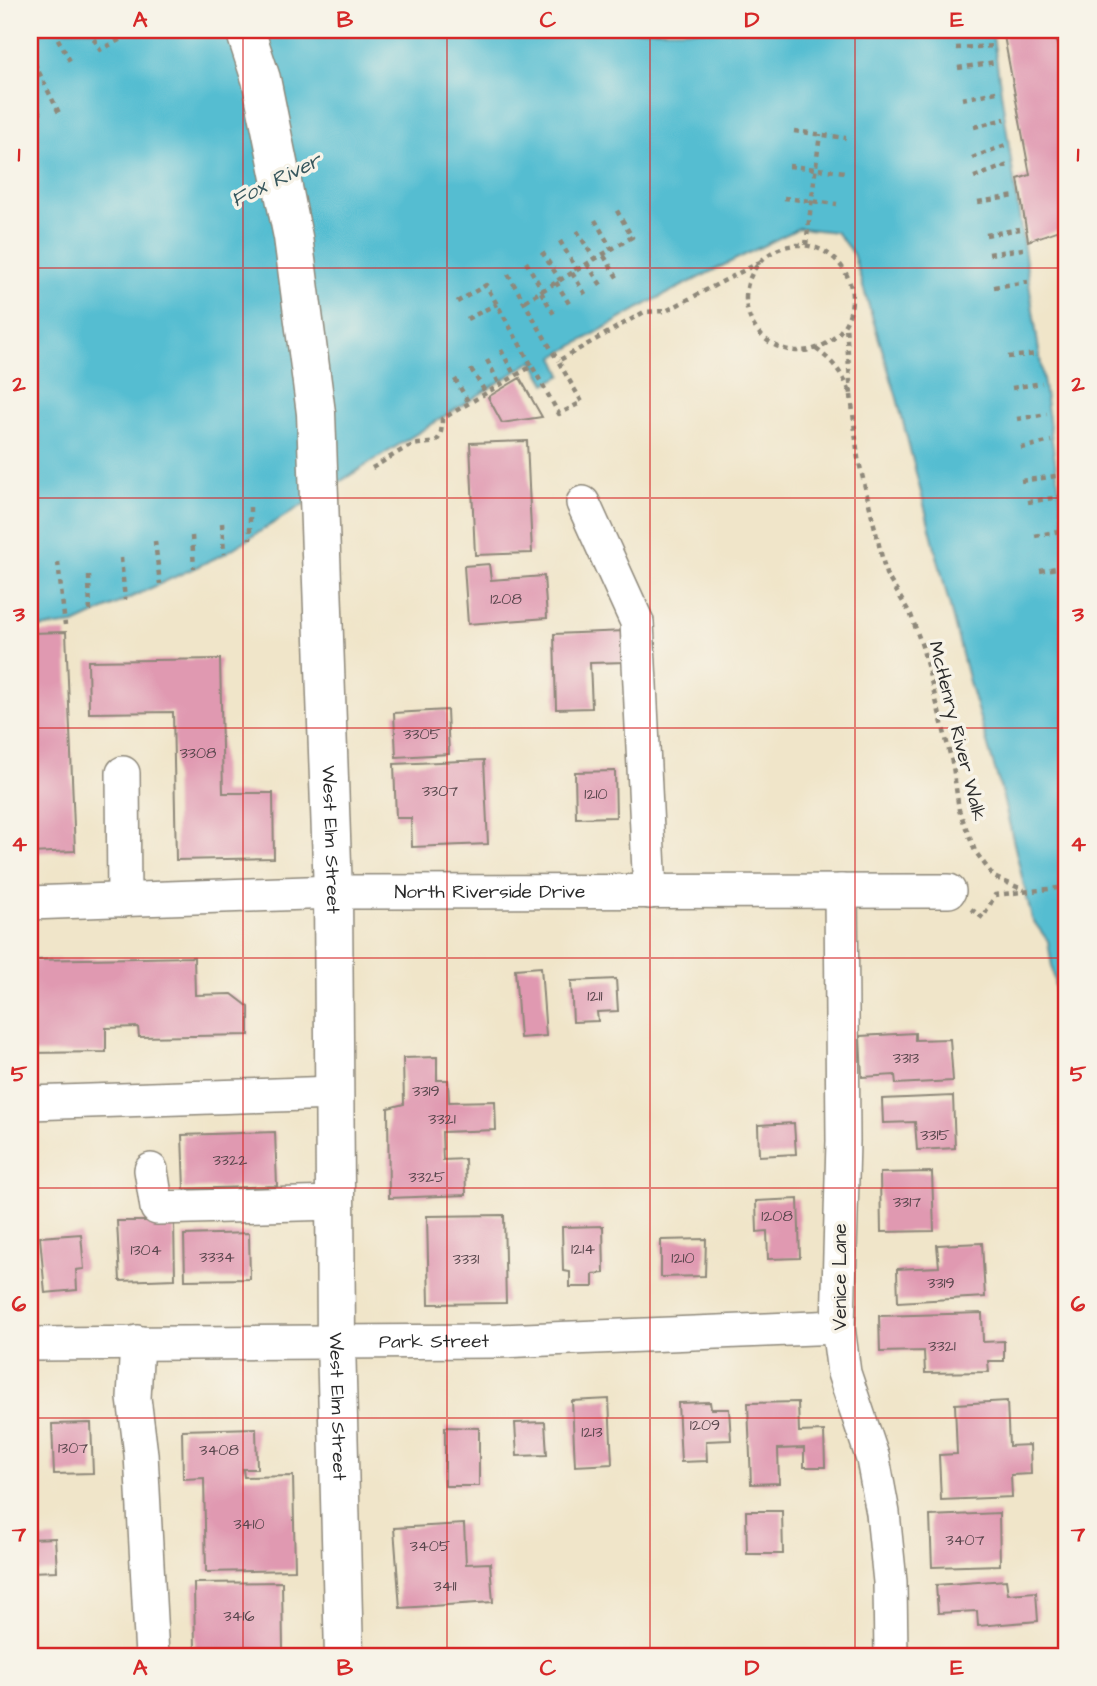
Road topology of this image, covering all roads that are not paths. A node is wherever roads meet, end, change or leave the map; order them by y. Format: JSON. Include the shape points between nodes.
{"nodes":[{"id":1,"x":245,"y":30,"type":"edge"},
{"id":2,"x":583,"y":503,"type":"dead end"},
{"id":3,"x":123,"y":773,"type":"dead end"},
{"id":4,"x":650,"y":891,"type":"junction"},
{"id":5,"x":841,"y":891,"type":"junction"},
{"id":6,"x":949,"y":891,"type":"road end"},
{"id":7,"x":333,"y":892,"type":"junction"},
{"id":8,"x":124,"y":900,"type":"junction"},
{"id":9,"x":30,"y":903,"type":"edge"},
{"id":10,"x":335,"y":1093,"type":"junction"},
{"id":11,"x":30,"y":1103,"type":"edge"},
{"id":12,"x":151,"y":1170,"type":"dead end"},
{"id":13,"x":335,"y":1203,"type":"junction"},
{"id":14,"x":838,"y":1326,"type":"junction"},
{"id":15,"x":336,"y":1340,"type":"junction"},
{"id":16,"x":137,"y":1342,"type":"junction"},
{"id":17,"x":30,"y":1344,"type":"edge"},
{"id":18,"x":152,"y":1656,"type":"edge"},
{"id":19,"x":344,"y":1656,"type":"edge"},
{"id":20,"x":891,"y":1656,"type":"edge"}],
"edges":[{"from":1,"to":7,"type":"main road","name":"West Elm Street","via":[[261,79],[293,237],[314,400]]},
{"from":2,"to":4,"type":"street","via":[[637,622]]},
{"from":3,"to":8,"type":"street"},
{"from":4,"to":5,"type":"street","name":"North Riverside Drive"},
{"from":4,"to":7,"type":"street","name":"North Riverside Drive"},
{"from":5,"to":6,"type":"street","name":"North Riverside Drive"},
{"from":5,"to":14,"type":"street","name":"Venice Lane","via":[[843,1141]]},
{"from":7,"to":8,"type":"street","name":"North Riverside Drive"},
{"from":7,"to":10,"type":"main road","name":"West Elm Street"},
{"from":8,"to":9,"type":"street","name":"North Riverside Drive"},
{"from":10,"to":11,"type":"street"},
{"from":10,"to":13,"type":"main road","name":"West Elm Street"},
{"from":12,"to":13,"type":"street","via":[[157,1208]]},
{"from":13,"to":15,"type":"main road","name":"West Elm Street"},
{"from":14,"to":15,"type":"street","name":"Park Street","via":[[498,1341]]},
{"from":14,"to":20,"type":"street","name":"Venice Lane","via":[[844,1373],[873,1459],[883,1513]]},
{"from":15,"to":16,"type":"street","name":"Park Street"},
{"from":15,"to":19,"type":"main road","name":"West Elm Street"},
{"from":16,"to":17,"type":"street","name":"Park Street"},
{"from":16,"to":18,"type":"street","via":[[134,1398]]}]}
